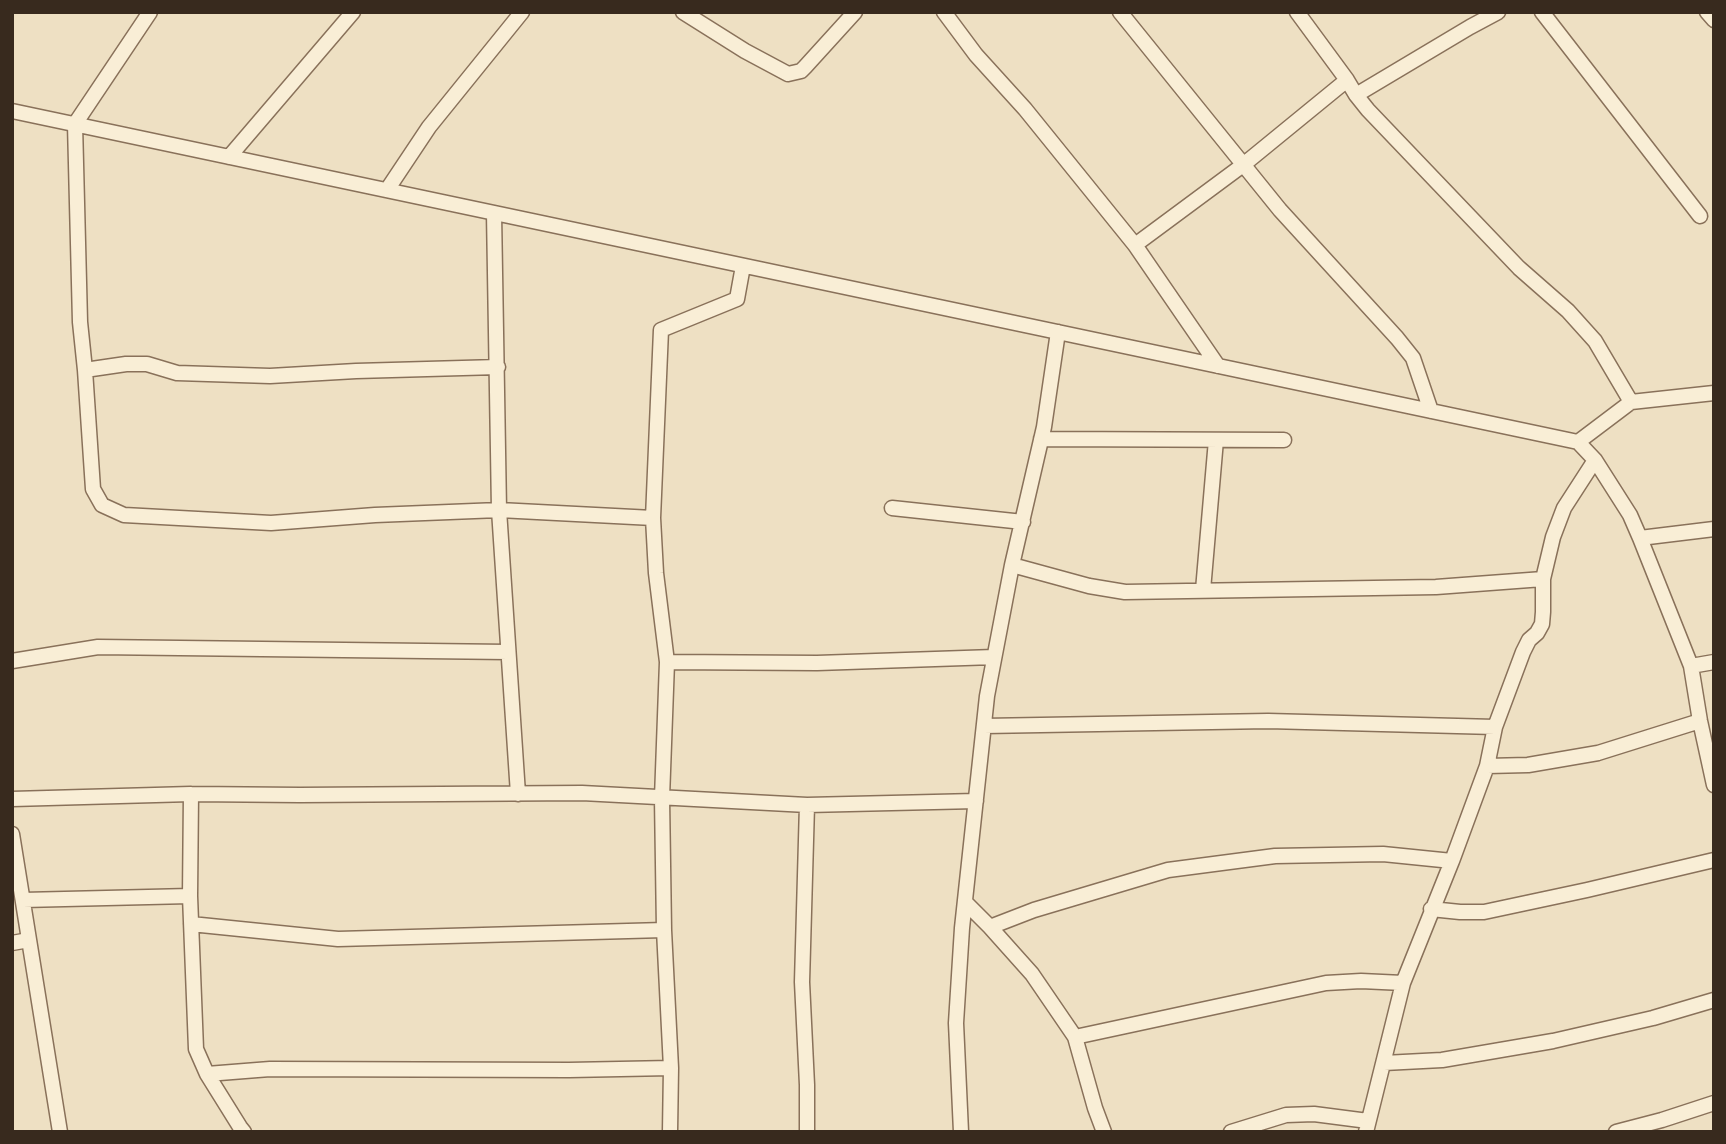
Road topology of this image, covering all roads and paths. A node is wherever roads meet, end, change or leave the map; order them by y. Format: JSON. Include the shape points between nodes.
{"nodes":[{"id":1,"x":150,"y":12,"type":"edge"},
{"id":2,"x":353,"y":12,"type":"edge"},
{"id":3,"x":522,"y":12,"type":"edge"},
{"id":4,"x":683,"y":12,"type":"edge"},
{"id":5,"x":855,"y":12,"type":"edge"},
{"id":6,"x":944,"y":12,"type":"edge"},
{"id":7,"x":1120,"y":12,"type":"edge"},
{"id":8,"x":1297,"y":12,"type":"edge"},
{"id":9,"x":1498,"y":12,"type":"edge"},
{"id":10,"x":1542,"y":12,"type":"edge"},
{"id":11,"x":1707,"y":12,"type":"edge"},
{"id":12,"x":1714,"y":20,"type":"edge"},
{"id":13,"x":1347,"y":80,"type":"junction"},
{"id":14,"x":1356,"y":95,"type":"junction"},
{"id":15,"x":12,"y":111,"type":"edge"},
{"id":16,"x":75,"y":124,"type":"junction"},
{"id":17,"x":229,"y":157,"type":"junction"},
{"id":18,"x":1243,"y":165,"type":"junction"},
{"id":19,"x":387,"y":190,"type":"junction"},
{"id":20,"x":494,"y":213,"type":"junction"},
{"id":21,"x":1700,"y":216,"type":"dead end"},
{"id":22,"x":1135,"y":245,"type":"junction"},
{"id":23,"x":743,"y":265,"type":"junction"},
{"id":24,"x":1058,"y":332,"type":"junction"},
{"id":25,"x":1218,"y":366,"type":"junction"},
{"id":26,"x":498,"y":367,"type":"junction"},
{"id":27,"x":85,"y":370,"type":"junction"},
{"id":28,"x":1714,"y":393,"type":"edge"},
{"id":29,"x":1631,"y":402,"type":"junction"},
{"id":30,"x":1431,"y":411,"type":"junction"},
{"id":31,"x":1041,"y":439,"type":"junction"},
{"id":32,"x":1216,"y":440,"type":"junction"},
{"id":33,"x":1284,"y":440,"type":"dead end"},
{"id":34,"x":1578,"y":442,"type":"junction"},
{"id":35,"x":1595,"y":460,"type":"junction"},
{"id":36,"x":892,"y":508,"type":"dead end"},
{"id":37,"x":499,"y":510,"type":"junction"},
{"id":38,"x":653,"y":518,"type":"junction"},
{"id":39,"x":1023,"y":522,"type":"junction"},
{"id":40,"x":1714,"y":529,"type":"edge"},
{"id":41,"x":1640,"y":538,"type":"junction"},
{"id":42,"x":1012,"y":565,"type":"junction"},
{"id":43,"x":1543,"y":579,"type":"junction"},
{"id":44,"x":1203,"y":590,"type":"junction"},
{"id":45,"x":508,"y":652,"type":"junction"},
{"id":46,"x":994,"y":657,"type":"junction"},
{"id":47,"x":12,"y":661,"type":"edge"},
{"id":48,"x":667,"y":662,"type":"junction"},
{"id":49,"x":1714,"y":662,"type":"edge"},
{"id":50,"x":1691,"y":666,"type":"junction"},
{"id":51,"x":1700,"y":721,"type":"junction"},
{"id":52,"x":984,"y":726,"type":"junction"},
{"id":53,"x":1495,"y":727,"type":"junction"},
{"id":54,"x":1487,"y":766,"type":"junction"},
{"id":55,"x":1714,"y":785,"type":"edge"},
{"id":56,"x":191,"y":794,"type":"junction"},
{"id":57,"x":518,"y":794,"type":"junction"},
{"id":58,"x":662,"y":798,"type":"junction"},
{"id":59,"x":12,"y":799,"type":"edge"},
{"id":60,"x":976,"y":801,"type":"junction"},
{"id":61,"x":807,"y":804,"type":"junction"},
{"id":62,"x":12,"y":834,"type":"edge"},
{"id":63,"x":1714,"y":860,"type":"edge"},
{"id":64,"x":1452,"y":861,"type":"junction"},
{"id":65,"x":190,"y":896,"type":"junction"},
{"id":66,"x":23,"y":900,"type":"junction"},
{"id":67,"x":965,"y":902,"type":"junction"},
{"id":68,"x":1432,"y":909,"type":"junction"},
{"id":69,"x":191,"y":924,"type":"junction"},
{"id":70,"x":990,"y":927,"type":"junction"},
{"id":71,"x":664,"y":930,"type":"junction"},
{"id":72,"x":29,"y":940,"type":"junction"},
{"id":73,"x":12,"y":943,"type":"edge"},
{"id":74,"x":1403,"y":982,"type":"junction"},
{"id":75,"x":1714,"y":1000,"type":"edge"},
{"id":76,"x":1075,"y":1037,"type":"junction"},
{"id":77,"x":1384,"y":1063,"type":"junction"},
{"id":78,"x":671,"y":1068,"type":"junction"},
{"id":79,"x":207,"y":1074,"type":"junction"},
{"id":80,"x":1714,"y":1102,"type":"edge"},
{"id":81,"x":1367,"y":1126,"type":"edge"},
{"id":82,"x":1664,"y":1126,"type":"edge"},
{"id":83,"x":61,"y":1132,"type":"edge"},
{"id":84,"x":244,"y":1132,"type":"edge"},
{"id":85,"x":670,"y":1132,"type":"edge"},
{"id":86,"x":807,"y":1132,"type":"edge"},
{"id":87,"x":961,"y":1132,"type":"edge"},
{"id":88,"x":1104,"y":1132,"type":"edge"},
{"id":89,"x":1231,"y":1132,"type":"edge"},
{"id":90,"x":1616,"y":1132,"type":"edge"}],
"edges":[{"from":1,"to":16,"type":"street"},
{"from":2,"to":17,"type":"street"},
{"from":3,"to":19,"type":"street","via":[[429,127]]},
{"from":4,"to":5,"type":"street","via":[[788,74],[801,71]]},
{"from":6,"to":22,"type":"street"},
{"from":7,"to":18,"type":"street"},
{"from":8,"to":13,"type":"street"},
{"from":9,"to":14,"type":"street"},
{"from":10,"to":21,"type":"street"},
{"from":11,"to":12,"type":"street"},
{"from":13,"to":14,"type":"street"},
{"from":13,"to":18,"type":"street"},
{"from":14,"to":29,"type":"street","via":[[1518,268],[1595,341]]},
{"from":15,"to":16,"type":"street"},
{"from":16,"to":17,"type":"street"},
{"from":16,"to":27,"type":"street"},
{"from":17,"to":19,"type":"street"},
{"from":18,"to":22,"type":"street"},
{"from":18,"to":30,"type":"street","via":[[1413,358]]},
{"from":19,"to":20,"type":"street"},
{"from":20,"to":23,"type":"street"},
{"from":20,"to":26,"type":"street"},
{"from":22,"to":25,"type":"street"},
{"from":23,"to":24,"type":"street"},
{"from":23,"to":38,"type":"street","via":[[737,299],[661,330]]},
{"from":24,"to":25,"type":"street"},
{"from":24,"to":31,"type":"street"},
{"from":25,"to":30,"type":"street"},
{"from":26,"to":27,"type":"street","via":[[270,376],[177,373],[147,364]]},
{"from":26,"to":37,"type":"street"},
{"from":27,"to":37,"type":"street","via":[[93,489],[102,505],[124,515],[271,523]]},
{"from":28,"to":29,"type":"street"},
{"from":29,"to":34,"type":"street"},
{"from":30,"to":34,"type":"street"},
{"from":31,"to":32,"type":"street"},
{"from":31,"to":39,"type":"street"},
{"from":32,"to":33,"type":"street"},
{"from":32,"to":44,"type":"street"},
{"from":34,"to":35,"type":"street"},
{"from":35,"to":41,"type":"street"},
{"from":35,"to":43,"type":"street","via":[[1564,508]]},
{"from":36,"to":39,"type":"street"},
{"from":37,"to":38,"type":"street"},
{"from":37,"to":45,"type":"street"},
{"from":38,"to":48,"type":"street"},
{"from":39,"to":42,"type":"street"},
{"from":40,"to":41,"type":"street"},
{"from":41,"to":50,"type":"street"},
{"from":42,"to":44,"type":"street","via":[[1125,592]]},
{"from":42,"to":46,"type":"street"},
{"from":43,"to":44,"type":"street","via":[[1436,587]]},
{"from":43,"to":53,"type":"street","via":[[1542,624],[1523,652]]},
{"from":45,"to":47,"type":"street","via":[[98,647]]},
{"from":45,"to":57,"type":"street"},
{"from":46,"to":48,"type":"street"},
{"from":46,"to":52,"type":"street"},
{"from":48,"to":58,"type":"street"},
{"from":49,"to":50,"type":"street"},
{"from":50,"to":51,"type":"street"},
{"from":51,"to":54,"type":"street","via":[[1598,753],[1528,765]]},
{"from":51,"to":55,"type":"street"},
{"from":52,"to":53,"type":"street","via":[[1268,722]]},
{"from":52,"to":60,"type":"street"},
{"from":53,"to":54,"type":"street"},
{"from":54,"to":64,"type":"street"},
{"from":56,"to":57,"type":"street"},
{"from":56,"to":59,"type":"street"},
{"from":56,"to":65,"type":"street"},
{"from":57,"to":58,"type":"street"},
{"from":58,"to":61,"type":"street"},
{"from":58,"to":71,"type":"street"},
{"from":60,"to":61,"type":"street"},
{"from":60,"to":67,"type":"street"},
{"from":61,"to":86,"type":"street","via":[[802,982]]},
{"from":62,"to":66,"type":"street"},
{"from":63,"to":68,"type":"street","via":[[1484,912]]},
{"from":64,"to":68,"type":"street"},
{"from":64,"to":70,"type":"street","via":[[1382,854],[1275,856],[1168,870]]},
{"from":65,"to":66,"type":"street"},
{"from":65,"to":69,"type":"street"},
{"from":66,"to":72,"type":"street"},
{"from":67,"to":70,"type":"street"},
{"from":67,"to":87,"type":"street","via":[[956,1023]]},
{"from":68,"to":74,"type":"street"},
{"from":69,"to":71,"type":"street","via":[[338,939]]},
{"from":69,"to":79,"type":"street","via":[[196,1049]]},
{"from":70,"to":76,"type":"street","via":[[1032,974]]},
{"from":71,"to":78,"type":"street"},
{"from":72,"to":73,"type":"street"},
{"from":72,"to":83,"type":"street"},
{"from":74,"to":76,"type":"street","via":[[1325,983]]},
{"from":74,"to":77,"type":"street"},
{"from":75,"to":77,"type":"street","via":[[1553,1041],[1442,1060]]},
{"from":76,"to":88,"type":"street"},
{"from":77,"to":81,"type":"street"},
{"from":78,"to":79,"type":"street","via":[[270,1069]]},
{"from":78,"to":85,"type":"street"},
{"from":79,"to":84,"type":"street"},
{"from":80,"to":82,"type":"street"},
{"from":81,"to":89,"type":"street","via":[[1314,1114],[1286,1115]]},
{"from":82,"to":90,"type":"street"}]}
